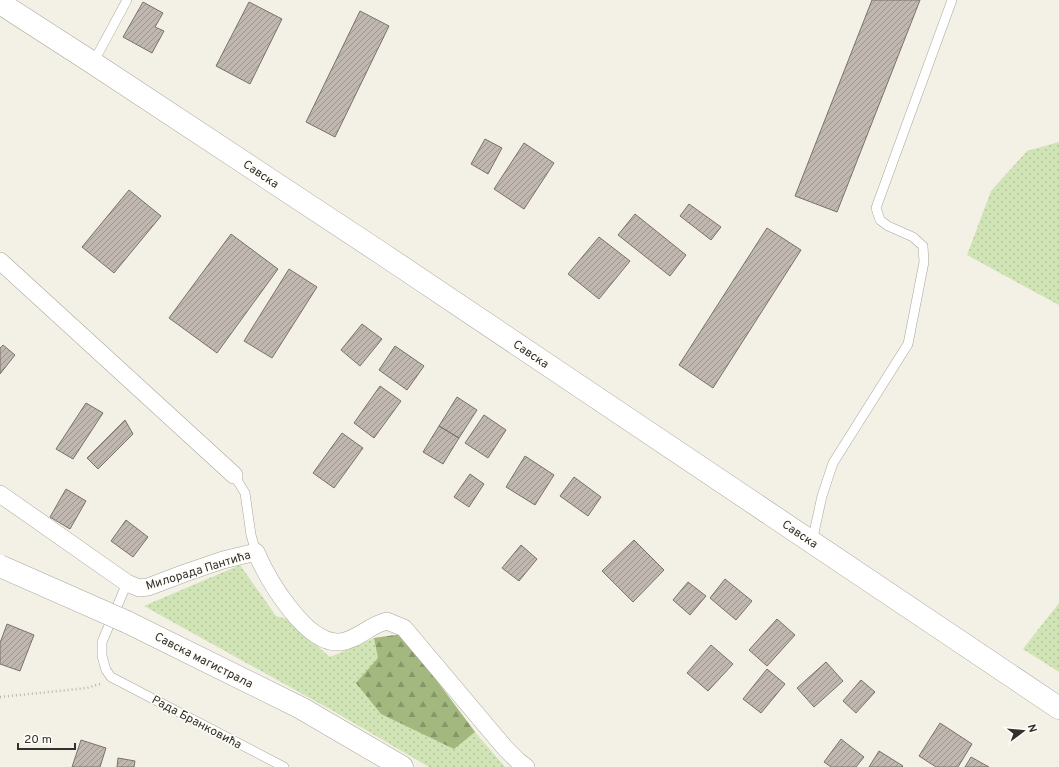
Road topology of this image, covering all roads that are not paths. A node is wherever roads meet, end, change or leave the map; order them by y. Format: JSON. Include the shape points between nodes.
{"nodes":[{"id":1,"x":127,"y":0,"type":"edge"},
{"id":2,"x":952,"y":0,"type":"edge"},
{"id":3,"x":0,"y":3,"type":"edge"},
{"id":4,"x":93,"y":63,"type":"junction"},
{"id":5,"x":0,"y":261,"type":"edge"},
{"id":6,"x":234,"y":475,"type":"joint"},
{"id":7,"x":0,"y":494,"type":"edge"},
{"id":8,"x":812,"y":543,"type":"junction"},
{"id":9,"x":256,"y":552,"type":"junction"},
{"id":10,"x":0,"y":566,"type":"edge"},
{"id":11,"x":127,"y":583,"type":"junction"},
{"id":12,"x":1059,"y":708,"type":"edge"},
{"id":13,"x":284,"y":767,"type":"edge"},
{"id":14,"x":402,"y":767,"type":"edge"},
{"id":15,"x":526,"y":767,"type":"edge"}],
"edges":[{"from":1,"to":4,"type":"lane"},
{"from":2,"to":8,"type":"lane","via":[[876,208],[880,220],[913,237],[922,246],[924,262],[908,344],[834,463],[822,496]]},
{"from":3,"to":4,"type":"street","name":"Савска"},
{"from":4,"to":8,"type":"street","name":"Савска"},
{"from":5,"to":6,"type":"street"},
{"from":6,"to":9,"type":"lane","via":[[244,493]]},
{"from":7,"to":11,"type":"street","name":"Милорада Пантића"},
{"from":8,"to":12,"type":"street","name":"Савска"},
{"from":9,"to":11,"type":"street","name":"Милорада Пантића","via":[[223,560],[148,587],[139,588]]},
{"from":9,"to":15,"type":"street","name":"Милорада Пантића","via":[[286,605],[306,627],[321,638],[330,642],[341,642],[387,621],[407,630],[505,748]]},
{"from":10,"to":14,"type":"street","name":"Савска магистрала","bridge":true,"via":[[127,622],[301,708]]},
{"from":11,"to":13,"type":"lane","name":"Рада Бранковића","via":[[102,642],[102,656],[111,677]]}]}
